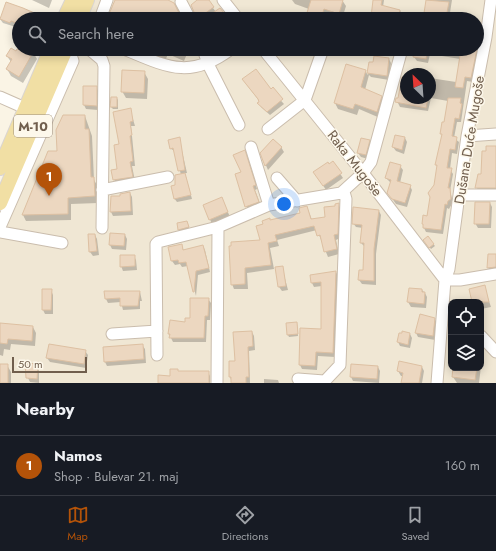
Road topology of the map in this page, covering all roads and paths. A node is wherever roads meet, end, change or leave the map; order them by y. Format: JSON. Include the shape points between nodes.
{"nodes":[{"id":1,"x":73,"y":0,"type":"edge"},
{"id":2,"x":87,"y":0,"type":"edge"},
{"id":3,"x":107,"y":0,"type":"edge"},
{"id":4,"x":223,"y":0,"type":"edge"},
{"id":5,"x":491,"y":0,"type":"edge"},
{"id":6,"x":181,"y":2,"type":"dead end"},
{"id":7,"x":67,"y":12,"type":"edge"},
{"id":8,"x":82,"y":12,"type":"edge"},
{"id":9,"x":103,"y":12,"type":"edge"},
{"id":10,"x":186,"y":12,"type":"edge"},
{"id":11,"x":232,"y":12,"type":"edge"},
{"id":12,"x":484,"y":47,"type":"edge"},
{"id":13,"x":49,"y":56,"type":"edge"},
{"id":14,"x":64,"y":56,"type":"edge"},
{"id":15,"x":72,"y":56,"type":"edge"},
{"id":16,"x":98,"y":56,"type":"edge"},
{"id":17,"x":143,"y":56,"type":"edge"},
{"id":18,"x":205,"y":56,"type":"edge"},
{"id":19,"x":220,"y":56,"type":"edge"},
{"id":20,"x":268,"y":56,"type":"edge"},
{"id":21,"x":321,"y":56,"type":"edge"},
{"id":22,"x":400,"y":56,"type":"edge"},
{"id":23,"x":482,"y":56,"type":"edge"},
{"id":24,"x":208,"y":64,"type":"junction"},
{"id":25,"x":0,"y":97,"type":"edge"},
{"id":26,"x":305,"y":100,"type":"junction"},
{"id":27,"x":25,"y":108,"type":"junction"},
{"id":28,"x":40,"y":124,"type":"junction"},
{"id":29,"x":239,"y":125,"type":"dead end"},
{"id":30,"x":268,"y":129,"type":"dead end"},
{"id":31,"x":496,"y":134,"type":"edge"},
{"id":32,"x":467,"y":136,"type":"junction"},
{"id":33,"x":251,"y":147,"type":"dead end"},
{"id":34,"x":0,"y":168,"type":"edge"},
{"id":35,"x":363,"y":173,"type":"junction"},
{"id":36,"x":168,"y":177,"type":"dead end"},
{"id":37,"x":277,"y":178,"type":"dead end"},
{"id":38,"x":102,"y":190,"type":"junction"},
{"id":39,"x":11,"y":191,"type":"junction"},
{"id":40,"x":344,"y":192,"type":"junction"},
{"id":41,"x":459,"y":194,"type":"junction"},
{"id":42,"x":496,"y":195,"type":"edge"},
{"id":43,"x":297,"y":201,"type":"junction"},
{"id":44,"x":0,"y":203,"type":"edge"},
{"id":45,"x":268,"y":205,"type":"junction"},
{"id":46,"x":0,"y":227,"type":"edge"},
{"id":47,"x":218,"y":227,"type":"junction"},
{"id":48,"x":102,"y":228,"type":"dead end"},
{"id":49,"x":0,"y":232,"type":"edge"},
{"id":50,"x":62,"y":243,"type":"dead end"},
{"id":51,"x":496,"y":274,"type":"edge"},
{"id":52,"x":445,"y":280,"type":"junction"},
{"id":53,"x":444,"y":291,"type":"junction"},
{"id":54,"x":451,"y":299,"type":"edge"},
{"id":55,"x":157,"y":331,"type":"junction"},
{"id":56,"x":112,"y":334,"type":"dead end"},
{"id":57,"x":484,"y":339,"type":"edge"},
{"id":58,"x":496,"y":352,"type":"edge"},
{"id":59,"x":157,"y":355,"type":"dead end"},
{"id":60,"x":298,"y":379,"type":"dead end"},
{"id":61,"x":324,"y":382,"type":"edge"},
{"id":62,"x":217,"y":383,"type":"edge"},
{"id":63,"x":437,"y":383,"type":"edge"}],
"edges":[{"from":1,"to":7,"type":"main road"},
{"from":2,"to":8,"type":"main road"},
{"from":3,"to":9,"type":"street"},
{"from":4,"to":11,"type":"street"},
{"from":5,"to":12,"type":"street","name":"Dušana Duće Mugoše"},
{"from":6,"to":10,"type":"street"},
{"from":13,"to":27,"type":"main road","number":"M-10"},
{"from":14,"to":28,"type":"main road","number":"M-10"},
{"from":15,"to":28,"type":"street","via":[[73,60]]},
{"from":16,"to":38,"type":"street","via":[[104,66]]},
{"from":17,"to":24,"type":"street","via":[[173,67],[189,68]]},
{"from":18,"to":24,"type":"street"},
{"from":19,"to":24,"type":"street"},
{"from":20,"to":26,"type":"street","name":"Raka Mugoše"},
{"from":21,"to":26,"type":"street"},
{"from":22,"to":35,"type":"street","via":[[371,162]]},
{"from":23,"to":32,"type":"street","name":"Dušana Duće Mugoše"},
{"from":24,"to":29,"type":"street"},
{"from":25,"to":27,"type":"street"},
{"from":26,"to":30,"type":"street"},
{"from":26,"to":35,"type":"street","name":"Raka Mugoše"},
{"from":27,"to":34,"type":"main road","number":"M-10"},
{"from":28,"to":39,"type":"main road","number":"M-10"},
{"from":31,"to":32,"type":"street"},
{"from":32,"to":41,"type":"street","name":"Dušana Duće Mugoše"},
{"from":33,"to":45,"type":"street"},
{"from":35,"to":40,"type":"street"},
{"from":35,"to":52,"type":"street","name":"Raka Mugoše"},
{"from":36,"to":38,"type":"street"},
{"from":37,"to":43,"type":"street"},
{"from":38,"to":48,"type":"street"},
{"from":39,"to":44,"type":"main road","number":"M-10"},
{"from":39,"to":46,"type":"street"},
{"from":40,"to":43,"type":"street"},
{"from":40,"to":61,"type":"street","via":[[346,199],[340,365]]},
{"from":41,"to":42,"type":"street"},
{"from":41,"to":52,"type":"street","name":"Dušana Duće Mugoše","via":[[449,269]]},
{"from":43,"to":45,"type":"street"},
{"from":45,"to":47,"type":"street"},
{"from":47,"to":55,"type":"street","via":[[156,244]]},
{"from":47,"to":62,"type":"street"},
{"from":49,"to":50,"type":"street"},
{"from":51,"to":52,"type":"street"},
{"from":52,"to":53,"type":"street","name":"Dušana Duće Mugoše"},
{"from":53,"to":54,"type":"street"},
{"from":53,"to":63,"type":"street","name":"Dušana Duće Mugoše"},
{"from":55,"to":56,"type":"street"},
{"from":55,"to":59,"type":"street"},
{"from":57,"to":58,"type":"street"},
{"from":60,"to":61,"type":"street"}]}
